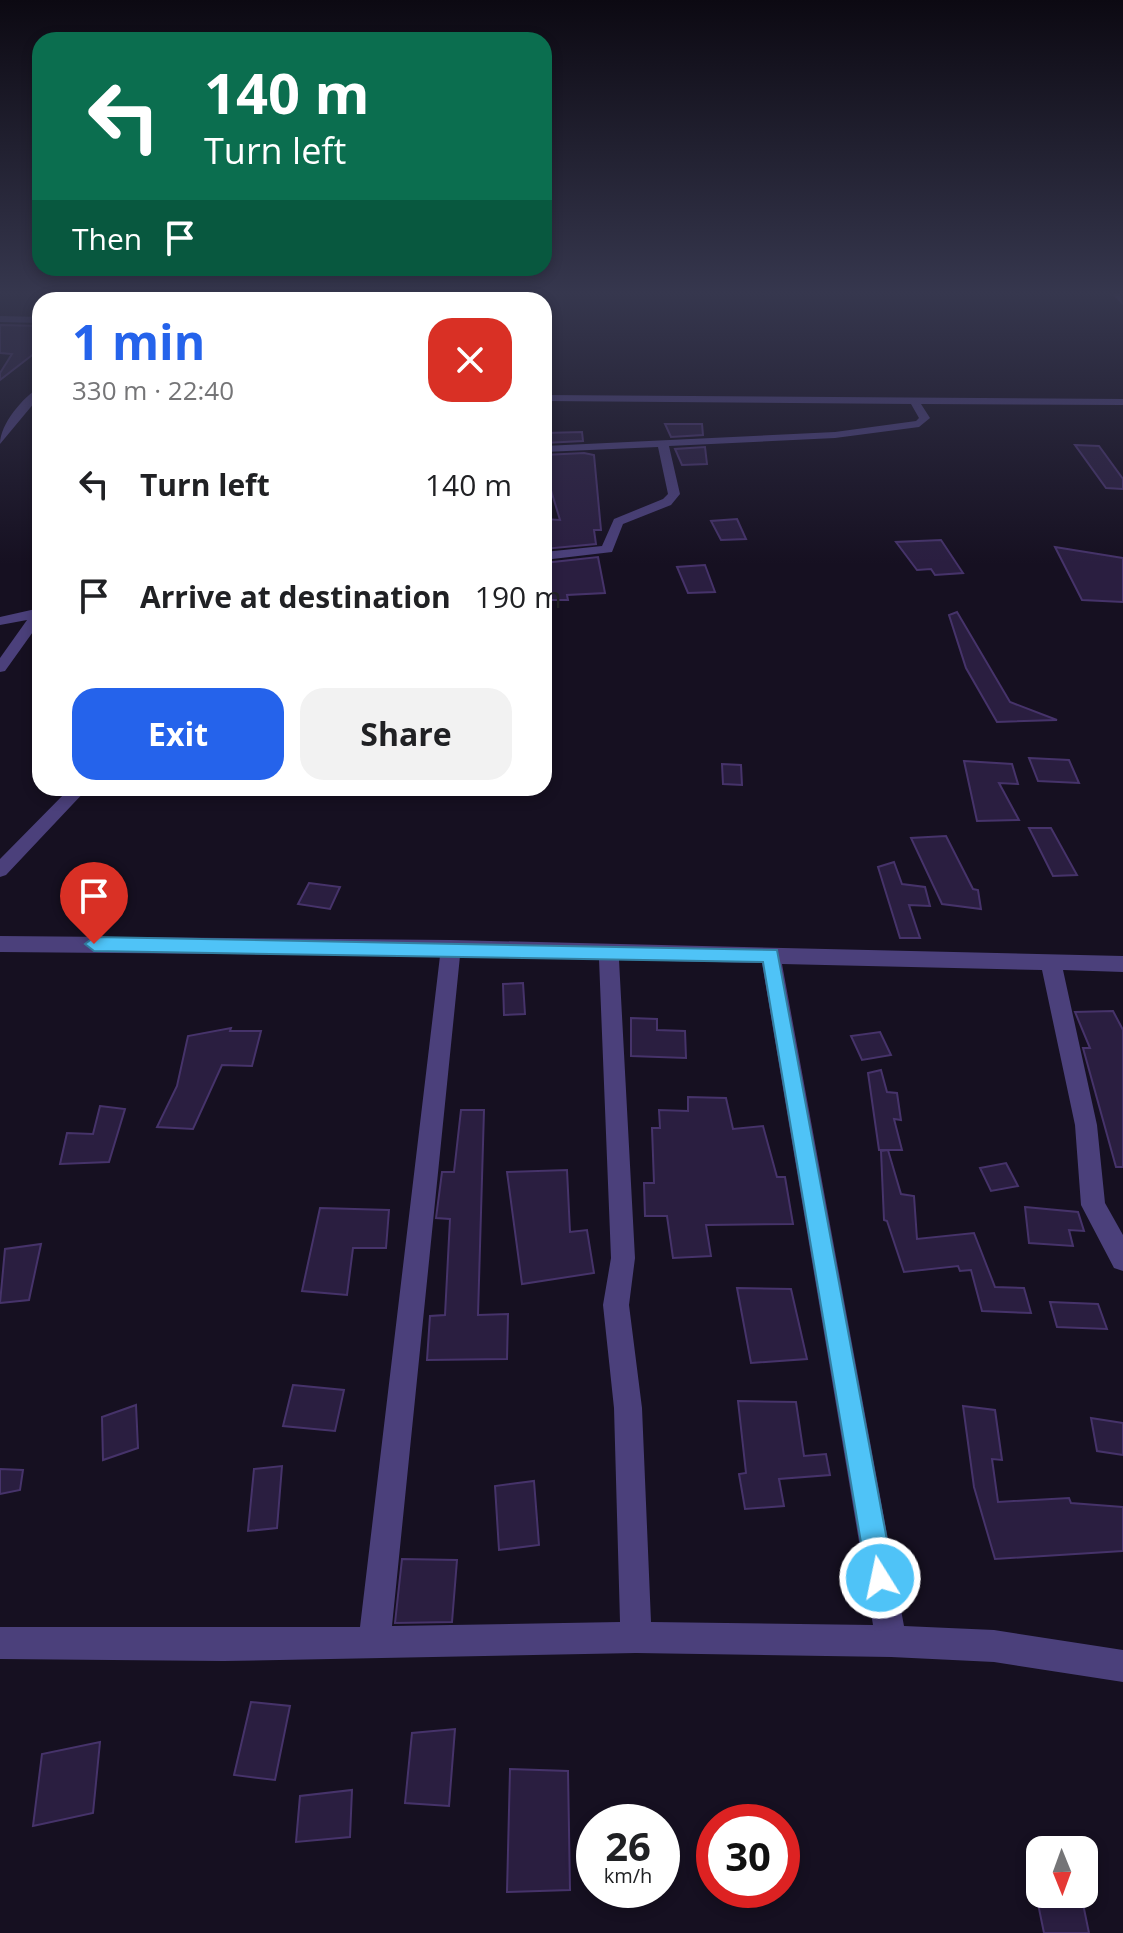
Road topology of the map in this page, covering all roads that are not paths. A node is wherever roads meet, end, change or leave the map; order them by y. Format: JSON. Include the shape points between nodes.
{"nodes":[{"id":1,"x":552,"y":398,"type":"edge"},
{"id":2,"x":32,"y":399,"type":"edge"},
{"id":3,"x":913,"y":399,"type":"junction"},
{"id":4,"x":1123,"y":402,"type":"edge"},
{"id":5,"x":0,"y":441,"type":"edge"},
{"id":6,"x":663,"y":442,"type":"junction"},
{"id":7,"x":552,"y":449,"type":"edge"},
{"id":8,"x":552,"y":555,"type":"edge"},
{"id":9,"x":32,"y":615,"type":"edge"},
{"id":10,"x":0,"y":621,"type":"edge"},
{"id":11,"x":32,"y":622,"type":"edge"},
{"id":12,"x":6,"y":650,"type":"edge"},
{"id":13,"x":0,"y":668,"type":"edge"},
{"id":14,"x":72,"y":796,"type":"edge"},
{"id":15,"x":0,"y":870,"type":"edge"},
{"id":16,"x":0,"y":944,"type":"edge"},
{"id":17,"x":451,"y":948,"type":"junction"},
{"id":18,"x":609,"y":952,"type":"junction"},
{"id":19,"x":771,"y":955,"type":"junction"},
{"id":20,"x":1051,"y":963,"type":"junction"},
{"id":21,"x":1123,"y":964,"type":"edge"},
{"id":22,"x":1123,"y":1259,"type":"edge"},
{"id":23,"x":636,"y":1637,"type":"junction"},
{"id":24,"x":891,"y":1641,"type":"junction"},
{"id":25,"x":0,"y":1643,"type":"edge"},
{"id":26,"x":374,"y":1643,"type":"junction"},
{"id":27,"x":1123,"y":1666,"type":"edge"}],
"edges":[{"from":1,"to":3,"type":"street"},
{"from":2,"to":5,"type":"street"},
{"from":3,"to":4,"type":"street"},
{"from":3,"to":6,"type":"street","via":[[925,418],[919,424],[835,435]]},
{"from":6,"to":7,"type":"street"},
{"from":6,"to":8,"type":"street","via":[[674,494],[667,502],[618,522],[607,549]]},
{"from":9,"to":10,"type":"street"},
{"from":11,"to":12,"type":"street"},
{"from":12,"to":13,"type":"street"},
{"from":14,"to":15,"type":"street"},
{"from":16,"to":17,"type":"street"},
{"from":17,"to":18,"type":"street"},
{"from":17,"to":26,"type":"street"},
{"from":18,"to":19,"type":"street"},
{"from":18,"to":23,"type":"street","via":[[623,1258],[616,1305],[628,1408]]},
{"from":19,"to":20,"type":"street"},
{"from":19,"to":24,"type":"street"},
{"from":20,"to":21,"type":"street"},
{"from":20,"to":22,"type":"street","via":[[1086,1125],[1093,1205]]},
{"from":23,"to":24,"type":"street"},
{"from":23,"to":26,"type":"street"},
{"from":24,"to":27,"type":"street","via":[[994,1646]]},
{"from":25,"to":26,"type":"street"}]}
